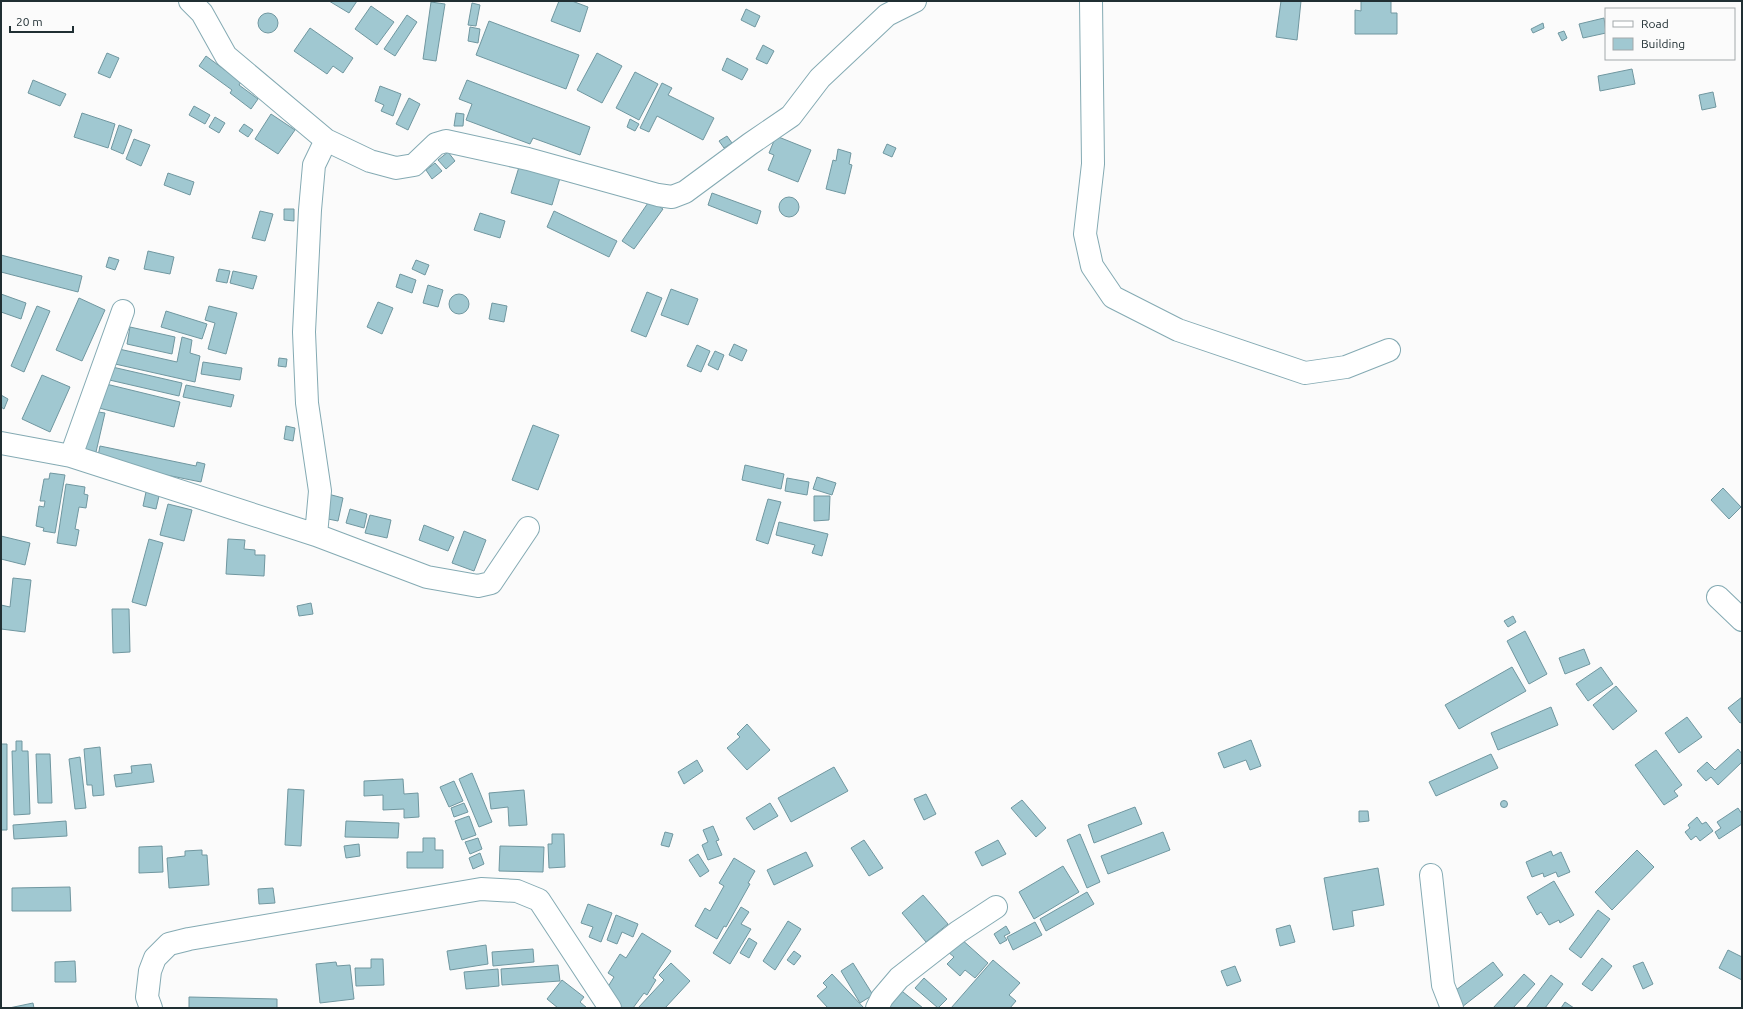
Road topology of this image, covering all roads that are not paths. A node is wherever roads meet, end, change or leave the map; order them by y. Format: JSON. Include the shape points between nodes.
{"nodes":[{"id":1,"x":190,"y":1,"type":"edge"},
{"id":2,"x":915,"y":1,"type":"edge"},
{"id":3,"x":1091,"y":1,"type":"edge"},
{"id":4,"x":326,"y":140,"type":"junction"},
{"id":5,"x":123,"y":311,"type":"dead end"},
{"id":6,"x":1389,"y":350,"type":"dead end"},
{"id":7,"x":1,"y":443,"type":"edge"},
{"id":8,"x":71,"y":456,"type":"junction"},
{"id":9,"x":528,"y":528,"type":"dead end"},
{"id":10,"x":316,"y":535,"type":"junction"},
{"id":11,"x":1718,"y":597,"type":"dead end"},
{"id":12,"x":1742,"y":620,"type":"edge"},
{"id":13,"x":1431,"y":874,"type":"dead end"},
{"id":14,"x":996,"y":906,"type":"dead end"},
{"id":15,"x":151,"y":1008,"type":"edge"},
{"id":16,"x":610,"y":1008,"type":"edge"},
{"id":17,"x":877,"y":1008,"type":"edge"},
{"id":18,"x":1452,"y":1008,"type":"edge"}],
"edges":[{"from":1,"to":4,"type":"street","via":[[202,13],[226,56]]},
{"from":2,"to":4,"type":"street","via":[[887,15],[820,78],[791,116],[704,180],[672,197],[528,159],[446,141],[436,144],[414,165],[396,168],[370,161]]},
{"from":3,"to":6,"type":"street","via":[[1093,164],[1085,234],[1092,266],[1113,297],[1178,330],[1305,372],[1346,367]]},
{"from":4,"to":10,"type":"street","via":[[314,165],[304,332],[307,403],[320,491]]},
{"from":5,"to":8,"type":"street"},
{"from":7,"to":8,"type":"street"},
{"from":8,"to":10,"type":"street"},
{"from":9,"to":10,"type":"street","via":[[491,583],[478,586],[427,577]]},
{"from":11,"to":12,"type":"street"},
{"from":13,"to":18,"type":"street","via":[[1443,985]]},
{"from":14,"to":17,"type":"street","via":[[899,978]]},
{"from":15,"to":16,"type":"street","via":[[147,997],[150,971],[155,958],[170,944],[481,889],[517,891],[539,900]]}]}
